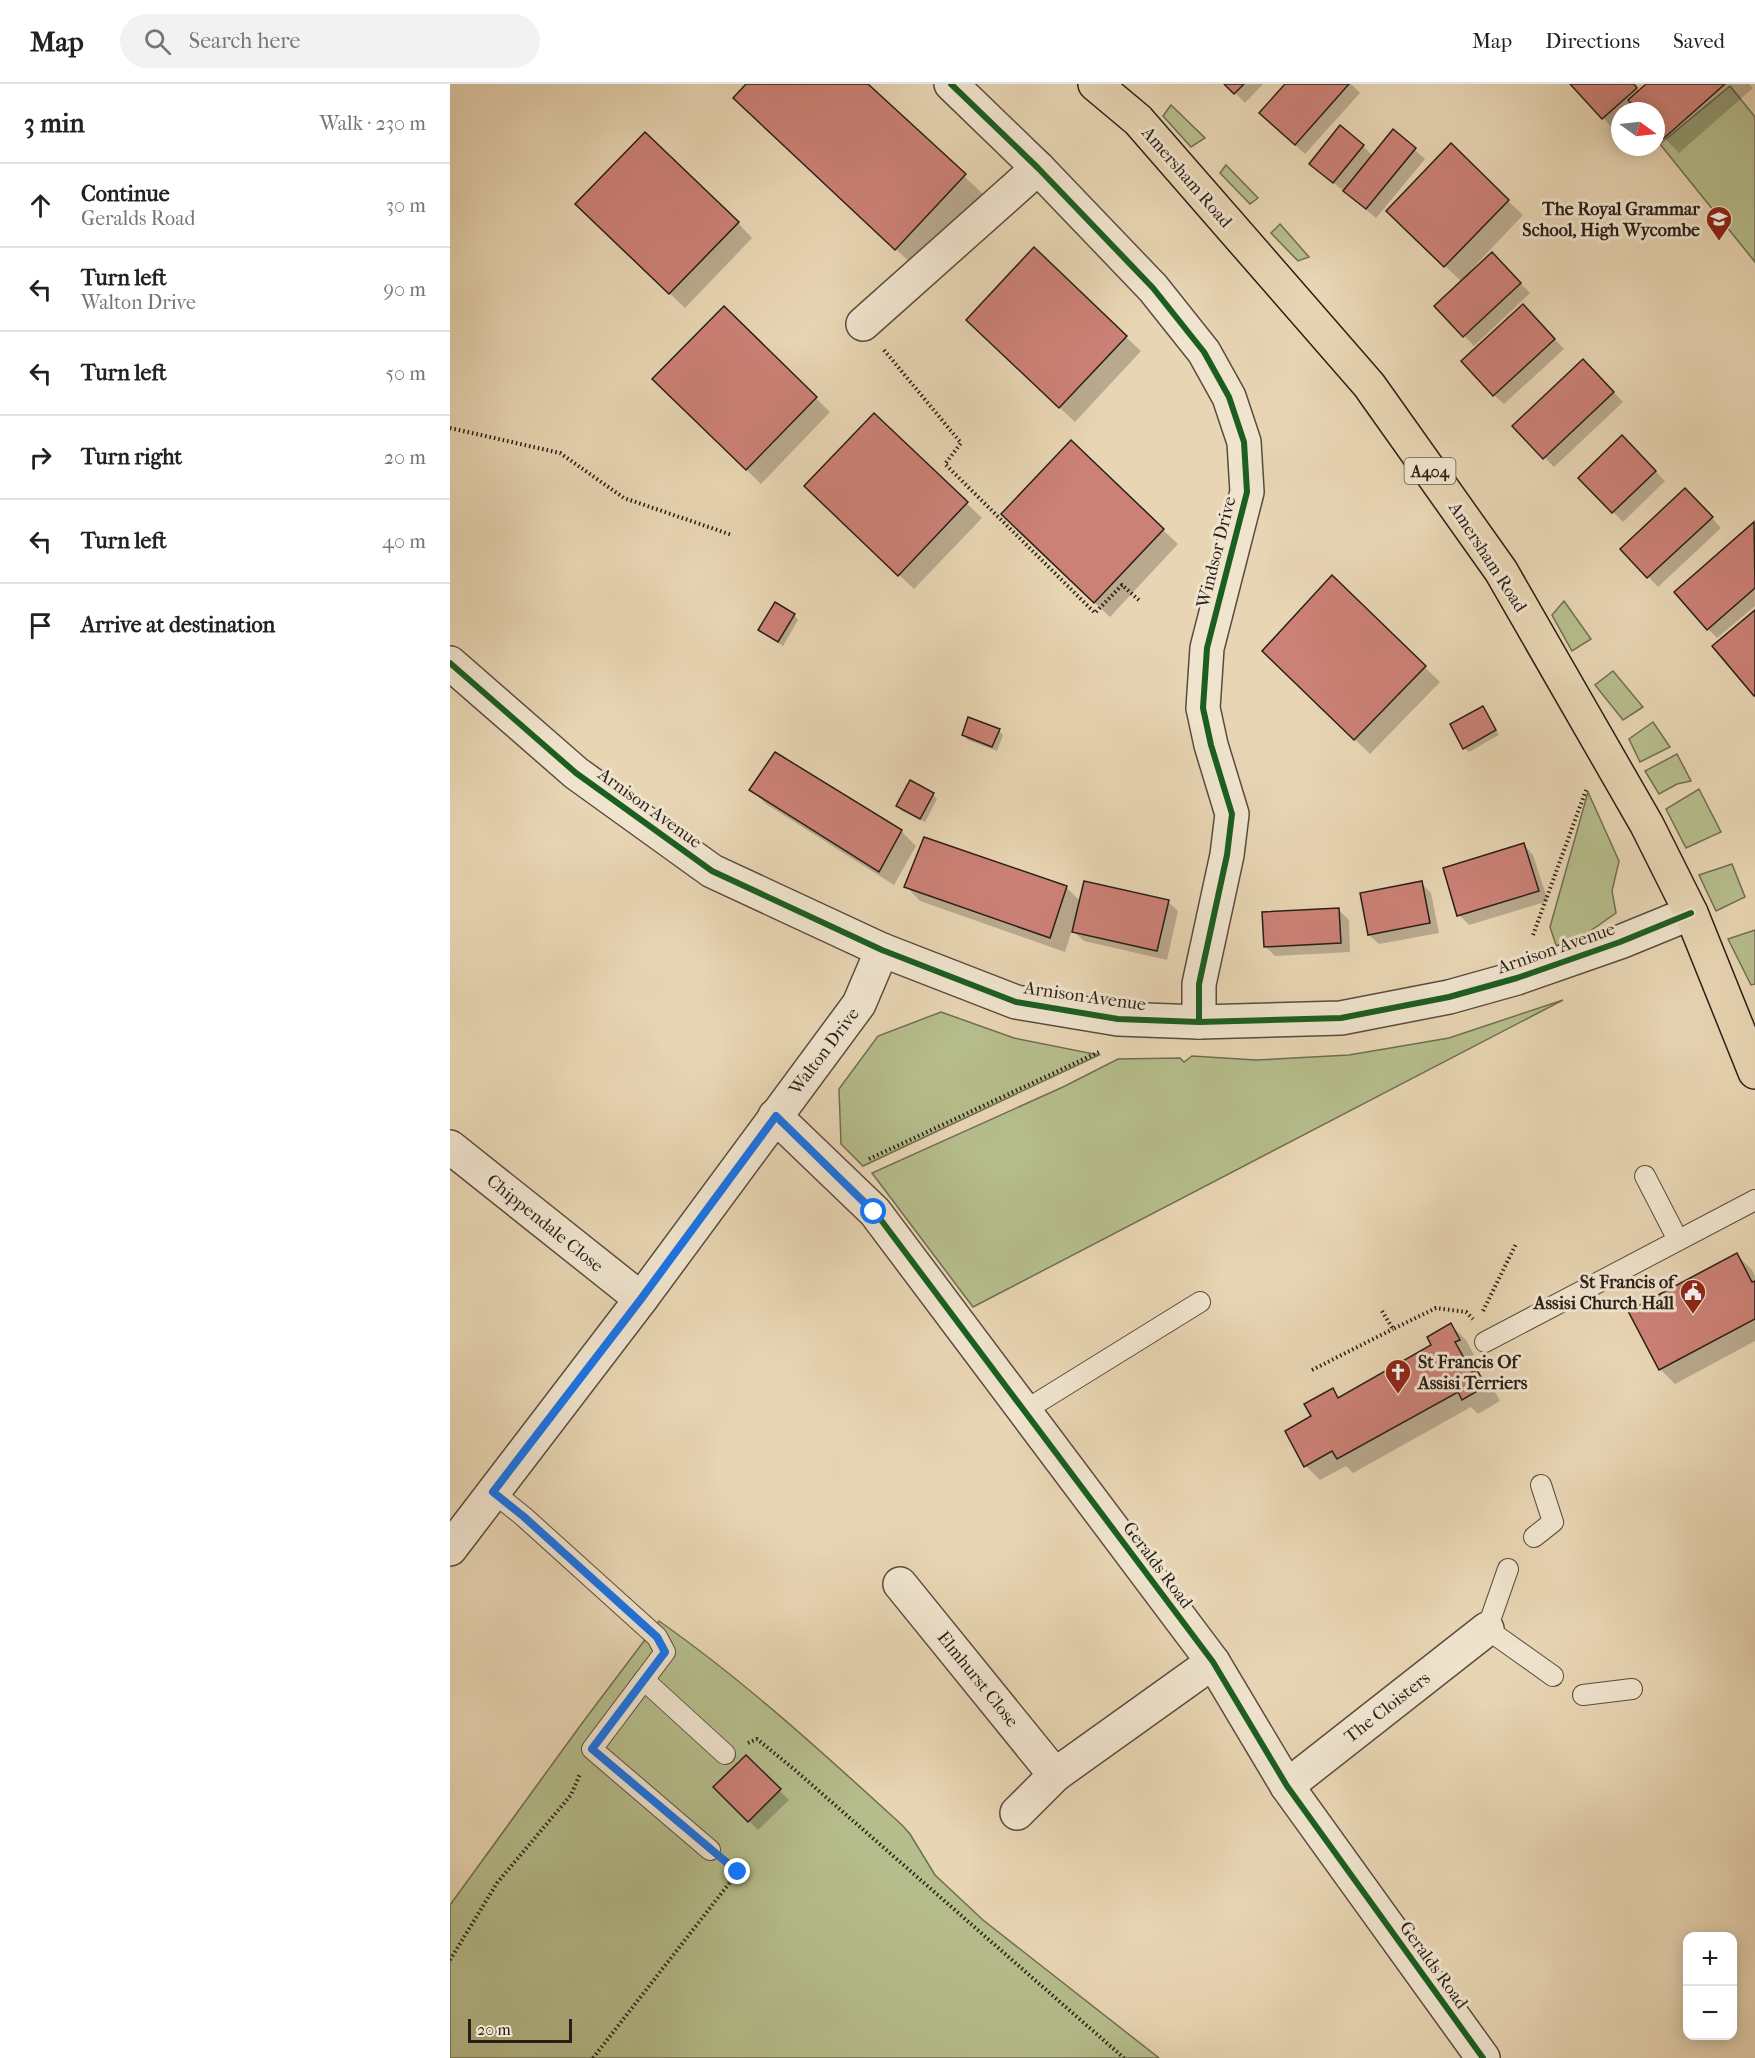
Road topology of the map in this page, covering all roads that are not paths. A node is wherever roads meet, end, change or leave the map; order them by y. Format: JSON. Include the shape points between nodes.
{"nodes":[{"id":1,"x":951,"y":84,"type":"edge"},
{"id":2,"x":1095,"y":84,"type":"edge"},
{"id":3,"x":1038,"y":168,"type":"junction"},
{"id":4,"x":863,"y":324,"type":"road end"},
{"id":5,"x":450,"y":663,"type":"edge"},
{"id":6,"x":1691,"y":913,"type":"junction"},
{"id":7,"x":882,"y":950,"type":"junction"},
{"id":8,"x":1198,"y":1022,"type":"junction"},
{"id":9,"x":1755,"y":1072,"type":"edge"},
{"id":10,"x":776,"y":1116,"type":"junction"},
{"id":11,"x":450,"y":1147,"type":"edge"},
{"id":12,"x":1645,"y":1176,"type":"dead end"},
{"id":13,"x":1755,"y":1200,"type":"edge"},
{"id":14,"x":1678,"y":1240,"type":"junction"},
{"id":15,"x":641,"y":1299,"type":"junction"},
{"id":16,"x":1200,"y":1302,"type":"dead end"},
{"id":17,"x":1489,"y":1340,"type":"road end"},
{"id":18,"x":1024,"y":1411,"type":"junction"},
{"id":19,"x":1540,"y":1485,"type":"dead end"},
{"id":20,"x":493,"y":1492,"type":"junction"},
{"id":21,"x":1534,"y":1537,"type":"dead end"},
{"id":22,"x":450,"y":1549,"type":"edge"},
{"id":23,"x":1508,"y":1569,"type":"dead end"},
{"id":24,"x":900,"y":1584,"type":"dead end"},
{"id":25,"x":1487,"y":1629,"type":"junction"},
{"id":26,"x":1213,"y":1662,"type":"junction"},
{"id":27,"x":1553,"y":1676,"type":"dead end"},
{"id":28,"x":644,"y":1680,"type":"junction"},
{"id":29,"x":1632,"y":1689,"type":"dead end"},
{"id":30,"x":1583,"y":1695,"type":"dead end"},
{"id":31,"x":725,"y":1754,"type":"road end"},
{"id":32,"x":1055,"y":1775,"type":"junction"},
{"id":33,"x":1287,"y":1786,"type":"junction"},
{"id":34,"x":1017,"y":1813,"type":"dead end"},
{"id":35,"x":710,"y":1850,"type":"road end"},
{"id":36,"x":1483,"y":2058,"type":"edge"}],
"edges":[{"from":1,"to":3,"type":"street","name":"Windsor Drive"},
{"from":2,"to":6,"type":"main road","name":"Amersham Road","number":"A404","via":[[1138,120],[1369,385],[1502,571],[1647,825]]},
{"from":3,"to":4,"type":"street"},
{"from":3,"to":8,"type":"street","name":"Windsor Drive","via":[[1153,288],[1203,351],[1229,397],[1244,442],[1247,492],[1208,648],[1203,708],[1232,814],[1199,984]]},
{"from":5,"to":7,"type":"street","name":"Arnison Avenue","via":[[576,773],[712,871]]},
{"from":6,"to":8,"type":"street","name":"Arnison Avenue","via":[[1517,978],[1449,997],[1341,1018]]},
{"from":6,"to":9,"type":"main road","name":"Amersham Road","number":"A404"},
{"from":7,"to":8,"type":"street","name":"Arnison Avenue","via":[[1016,1002],[1118,1019]]},
{"from":7,"to":10,"type":"street","name":"Walton Drive","via":[[859,1004]]},
{"from":10,"to":15,"type":"street","name":"Walton Drive"},
{"from":10,"to":18,"type":"street","name":"Geralds Road","via":[[874,1212]]},
{"from":11,"to":15,"type":"street","name":"Chippendale Close"},
{"from":12,"to":14,"type":"lane"},
{"from":13,"to":14,"type":"lane"},
{"from":14,"to":17,"type":"lane"},
{"from":15,"to":20,"type":"street","name":"Walton Drive"},
{"from":16,"to":18,"type":"lane"},
{"from":18,"to":26,"type":"street","name":"Geralds Road"},
{"from":19,"to":21,"type":"lane","via":[[1553,1522]]},
{"from":20,"to":22,"type":"street","name":"Walton Drive"},
{"from":20,"to":28,"type":"lane","via":[[657,1637],[665,1652]]},
{"from":23,"to":25,"type":"lane"},
{"from":24,"to":32,"type":"street","name":"Elmhurst Close"},
{"from":25,"to":27,"type":"lane"},
{"from":25,"to":33,"type":"street","name":"The Cloisters"},
{"from":26,"to":32,"type":"street"},
{"from":26,"to":33,"type":"street","name":"Geralds Road"},
{"from":28,"to":31,"type":"lane"},
{"from":28,"to":35,"type":"lane","via":[[592,1749]]},
{"from":29,"to":30,"type":"lane"},
{"from":32,"to":34,"type":"street"},
{"from":33,"to":36,"type":"street","name":"Geralds Road"}]}
